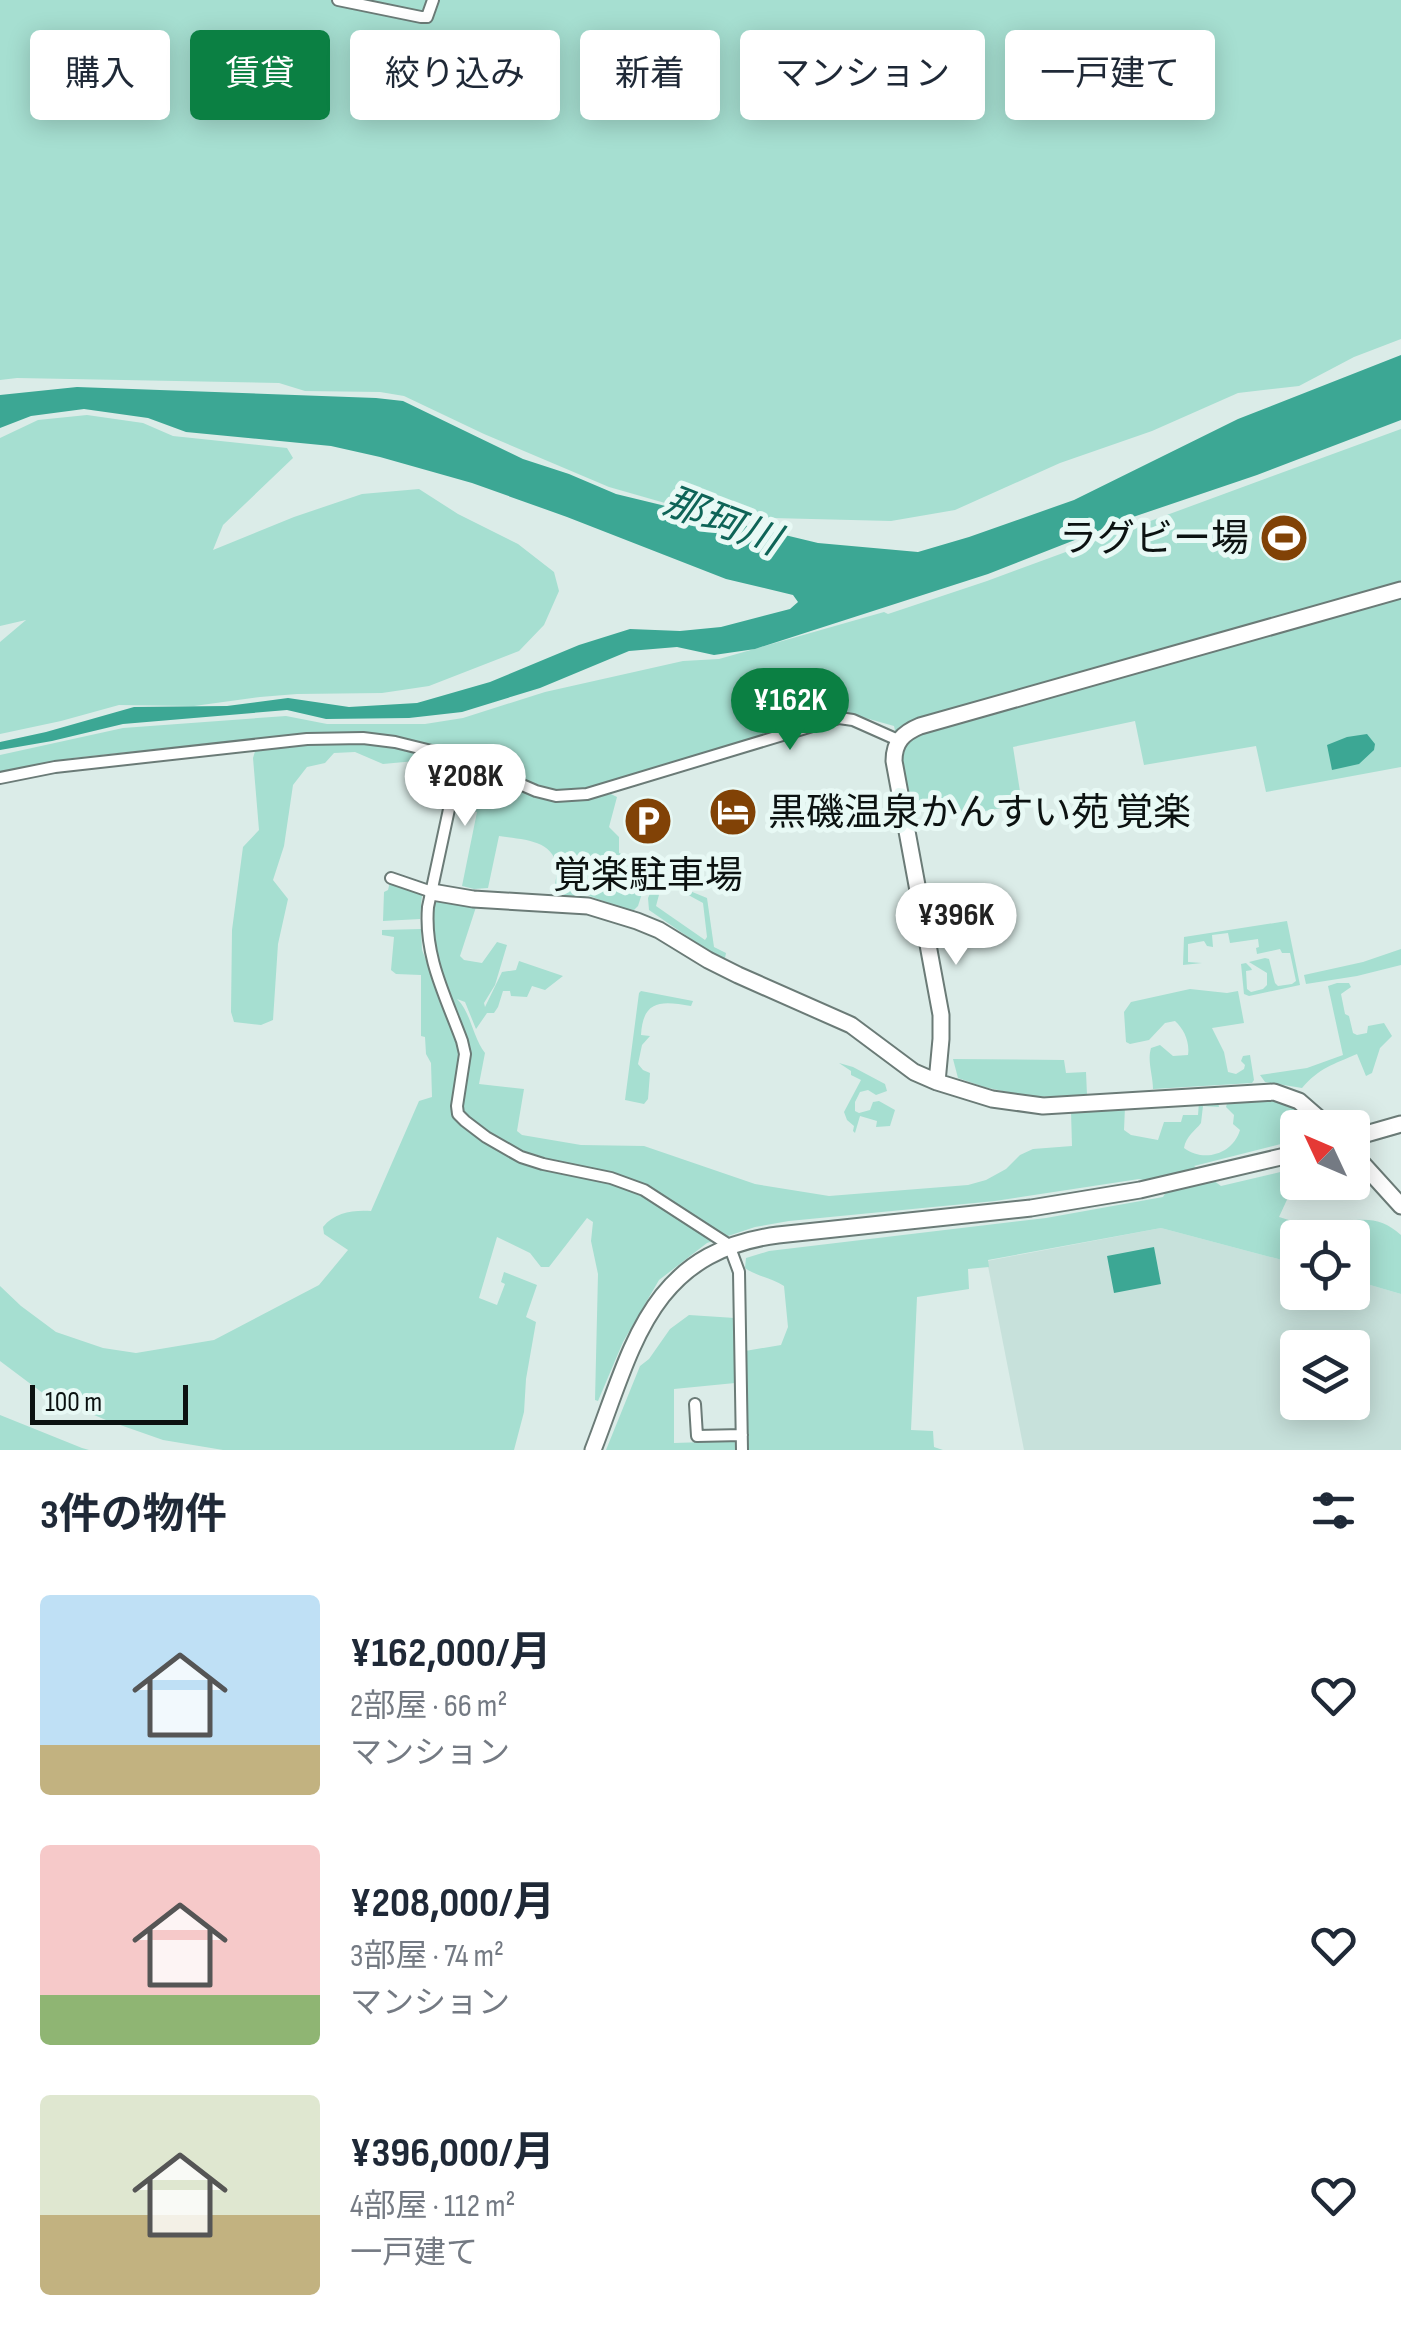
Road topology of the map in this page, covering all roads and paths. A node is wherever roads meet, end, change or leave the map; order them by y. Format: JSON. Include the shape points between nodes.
{"nodes":[{"id":1,"x":338,"y":0,"type":"edge"},
{"id":2,"x":433,"y":0,"type":"edge"},
{"id":3,"x":1401,"y":590,"type":"edge"},
{"id":4,"x":898,"y":740,"type":"junction"},
{"id":5,"x":460,"y":758,"type":"junction"},
{"id":6,"x":0,"y":778,"type":"edge"},
{"id":7,"x":391,"y":878,"type":"dead end"},
{"id":8,"x":432,"y":892,"type":"junction"},
{"id":9,"x":937,"y":1082,"type":"junction"},
{"id":10,"x":1310,"y":1110,"type":"edge"},
{"id":11,"x":1401,"y":1124,"type":"edge"},
{"id":12,"x":1370,"y":1133,"type":"edge"},
{"id":13,"x":1280,"y":1157,"type":"edge"},
{"id":14,"x":1370,"y":1171,"type":"edge"},
{"id":15,"x":1401,"y":1205,"type":"edge"},
{"id":16,"x":729,"y":1246,"type":"junction"},
{"id":17,"x":695,"y":1404,"type":"dead end"},
{"id":18,"x":742,"y":1435,"type":"junction"},
{"id":19,"x":593,"y":1450,"type":"edge"},
{"id":20,"x":742,"y":1450,"type":"edge"}],
"edges":[{"from":1,"to":2,"type":"street","via":[[421,17]]},
{"from":3,"to":4,"type":"street","via":[[934,722]]},
{"from":4,"to":5,"type":"street","via":[[838,718],[587,794],[556,796]]},
{"from":4,"to":9,"type":"street","via":[[894,760],[941,1015]]},
{"from":5,"to":6,"type":"street","via":[[395,742],[308,739]]},
{"from":5,"to":8,"type":"street"},
{"from":7,"to":8,"type":"street"},
{"from":8,"to":9,"type":"street","via":[[588,906],[637,921],[738,976],[851,1025],[900,1064]]},
{"from":8,"to":16,"type":"street","via":[[431,959],[465,1054],[458,1114],[521,1157],[632,1184]]},
{"from":9,"to":10,"type":"street","via":[[1043,1106],[1274,1092]]},
{"from":11,"to":12,"type":"street"},
{"from":13,"to":16,"type":"street","via":[[1031,1208]]},
{"from":14,"to":15,"type":"street"},
{"from":16,"to":18,"type":"street","via":[[740,1272]]},
{"from":16,"to":19,"type":"street","via":[[678,1277],[648,1316]]},
{"from":17,"to":18,"type":"street","via":[[697,1436]]},
{"from":18,"to":20,"type":"street"}]}
